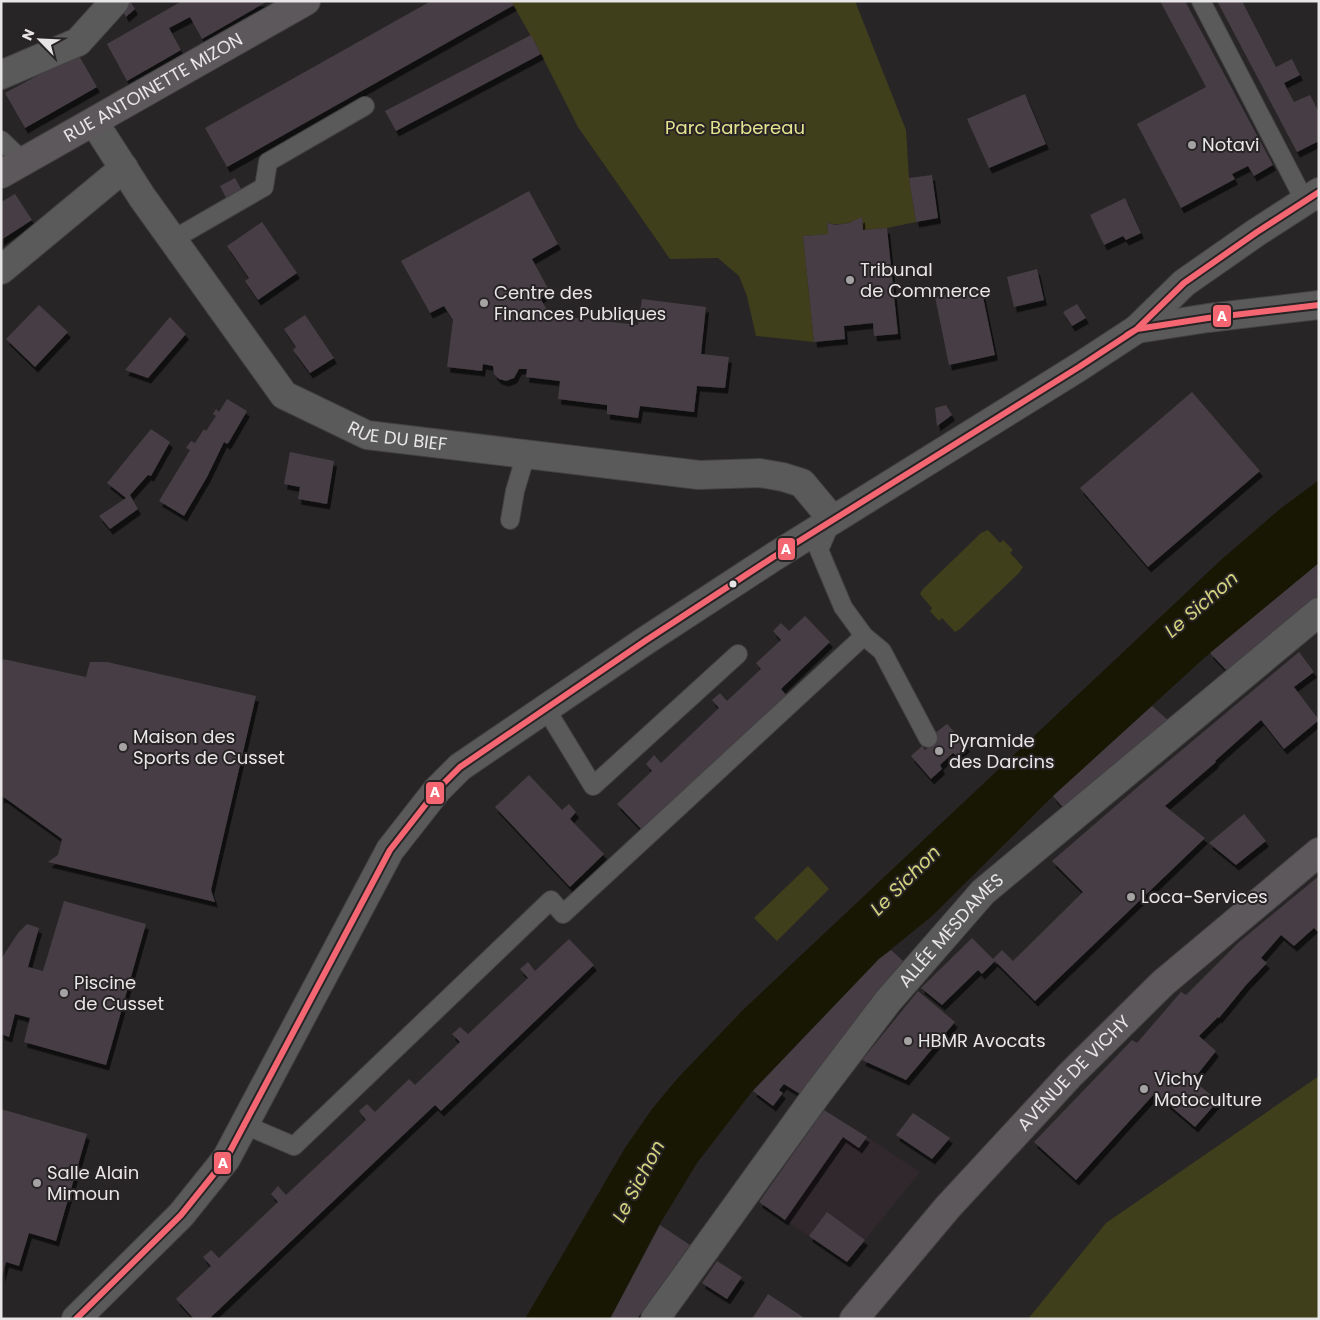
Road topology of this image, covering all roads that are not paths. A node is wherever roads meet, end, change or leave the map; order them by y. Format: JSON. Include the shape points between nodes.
{"nodes":[{"id":1,"x":116,"y":1,"type":"edge"},
{"id":2,"x":306,"y":1,"type":"edge"},
{"id":3,"x":1201,"y":1,"type":"edge"},
{"id":4,"x":1,"y":75,"type":"edge"},
{"id":5,"x":364,"y":106,"type":"dead end"},
{"id":6,"x":94,"y":122,"type":"junction"},
{"id":7,"x":1,"y":140,"type":"edge"},
{"id":8,"x":12,"y":168,"type":"edge"},
{"id":9,"x":124,"y":168,"type":"junction"},
{"id":10,"x":1310,"y":197,"type":"edge"},
{"id":11,"x":172,"y":240,"type":"junction"},
{"id":12,"x":1,"y":270,"type":"edge"},
{"id":13,"x":1184,"y":283,"type":"junction"},
{"id":14,"x":1319,"y":305,"type":"edge"},
{"id":15,"x":1208,"y":318,"type":"junction"},
{"id":16,"x":1137,"y":329,"type":"junction"},
{"id":17,"x":526,"y":454,"type":"junction"},
{"id":18,"x":832,"y":519,"type":"junction"},
{"id":19,"x":510,"y":520,"type":"dead end"},
{"id":20,"x":1319,"y":612,"type":"edge"},
{"id":21,"x":864,"y":636,"type":"junction"},
{"id":22,"x":738,"y":654,"type":"dead end"},
{"id":23,"x":546,"y":709,"type":"junction"},
{"id":24,"x":928,"y":738,"type":"dead end"},
{"id":25,"x":1319,"y":852,"type":"edge"},
{"id":26,"x":245,"y":1125,"type":"junction"},
{"id":27,"x":76,"y":1319,"type":"edge"},
{"id":28,"x":656,"y":1319,"type":"edge"},
{"id":29,"x":854,"y":1319,"type":"edge"}],
"edges":[{"from":1,"to":4,"type":"street","via":[[78,42]]},
{"from":2,"to":6,"type":"main road","name":"RUE ANTOINETTE MIZON"},
{"from":3,"to":10,"type":"lane","via":[[1299,190]]},
{"from":5,"to":11,"type":"lane","via":[[268,162],[264,187]]},
{"from":6,"to":8,"type":"main road","name":"RUE ANTOINETTE MIZON"},
{"from":6,"to":9,"type":"street","name":"RUE DU BIEF"},
{"from":7,"to":8,"type":"lane"},
{"from":9,"to":11,"type":"street","name":"RUE DU BIEF"},
{"from":9,"to":12,"type":"street"},
{"from":10,"to":13,"type":"street"},
{"from":11,"to":17,"type":"street","name":"RUE DU BIEF","via":[[284,395],[367,435]]},
{"from":13,"to":15,"type":"street","via":[[1183,298],[1195,311]]},
{"from":13,"to":16,"type":"street"},
{"from":14,"to":15,"type":"street"},
{"from":15,"to":16,"type":"street"},
{"from":16,"to":18,"type":"street"},
{"from":17,"to":18,"type":"street","name":"RUE DU BIEF","via":[[699,474],[784,477],[802,483]]},
{"from":17,"to":19,"type":"lane"},
{"from":18,"to":21,"type":"lane","via":[[819,550],[844,607]]},
{"from":18,"to":23,"type":"street"},
{"from":20,"to":28,"type":"street","name":"ALLÉE MESDAMES","via":[[983,892],[882,1009]]},
{"from":21,"to":24,"type":"lane","via":[[882,651]]},
{"from":21,"to":26,"type":"lane","via":[[563,914],[551,900],[294,1146]]},
{"from":22,"to":23,"type":"lane","via":[[593,786]]},
{"from":23,"to":26,"type":"street","via":[[460,767],[437,790],[390,850]]},
{"from":25,"to":29,"type":"main road","name":"AVENUE DE VICHY","via":[[1163,983],[1070,1075],[946,1208]]},
{"from":26,"to":27,"type":"street","via":[[226,1159],[181,1215]]}]}
